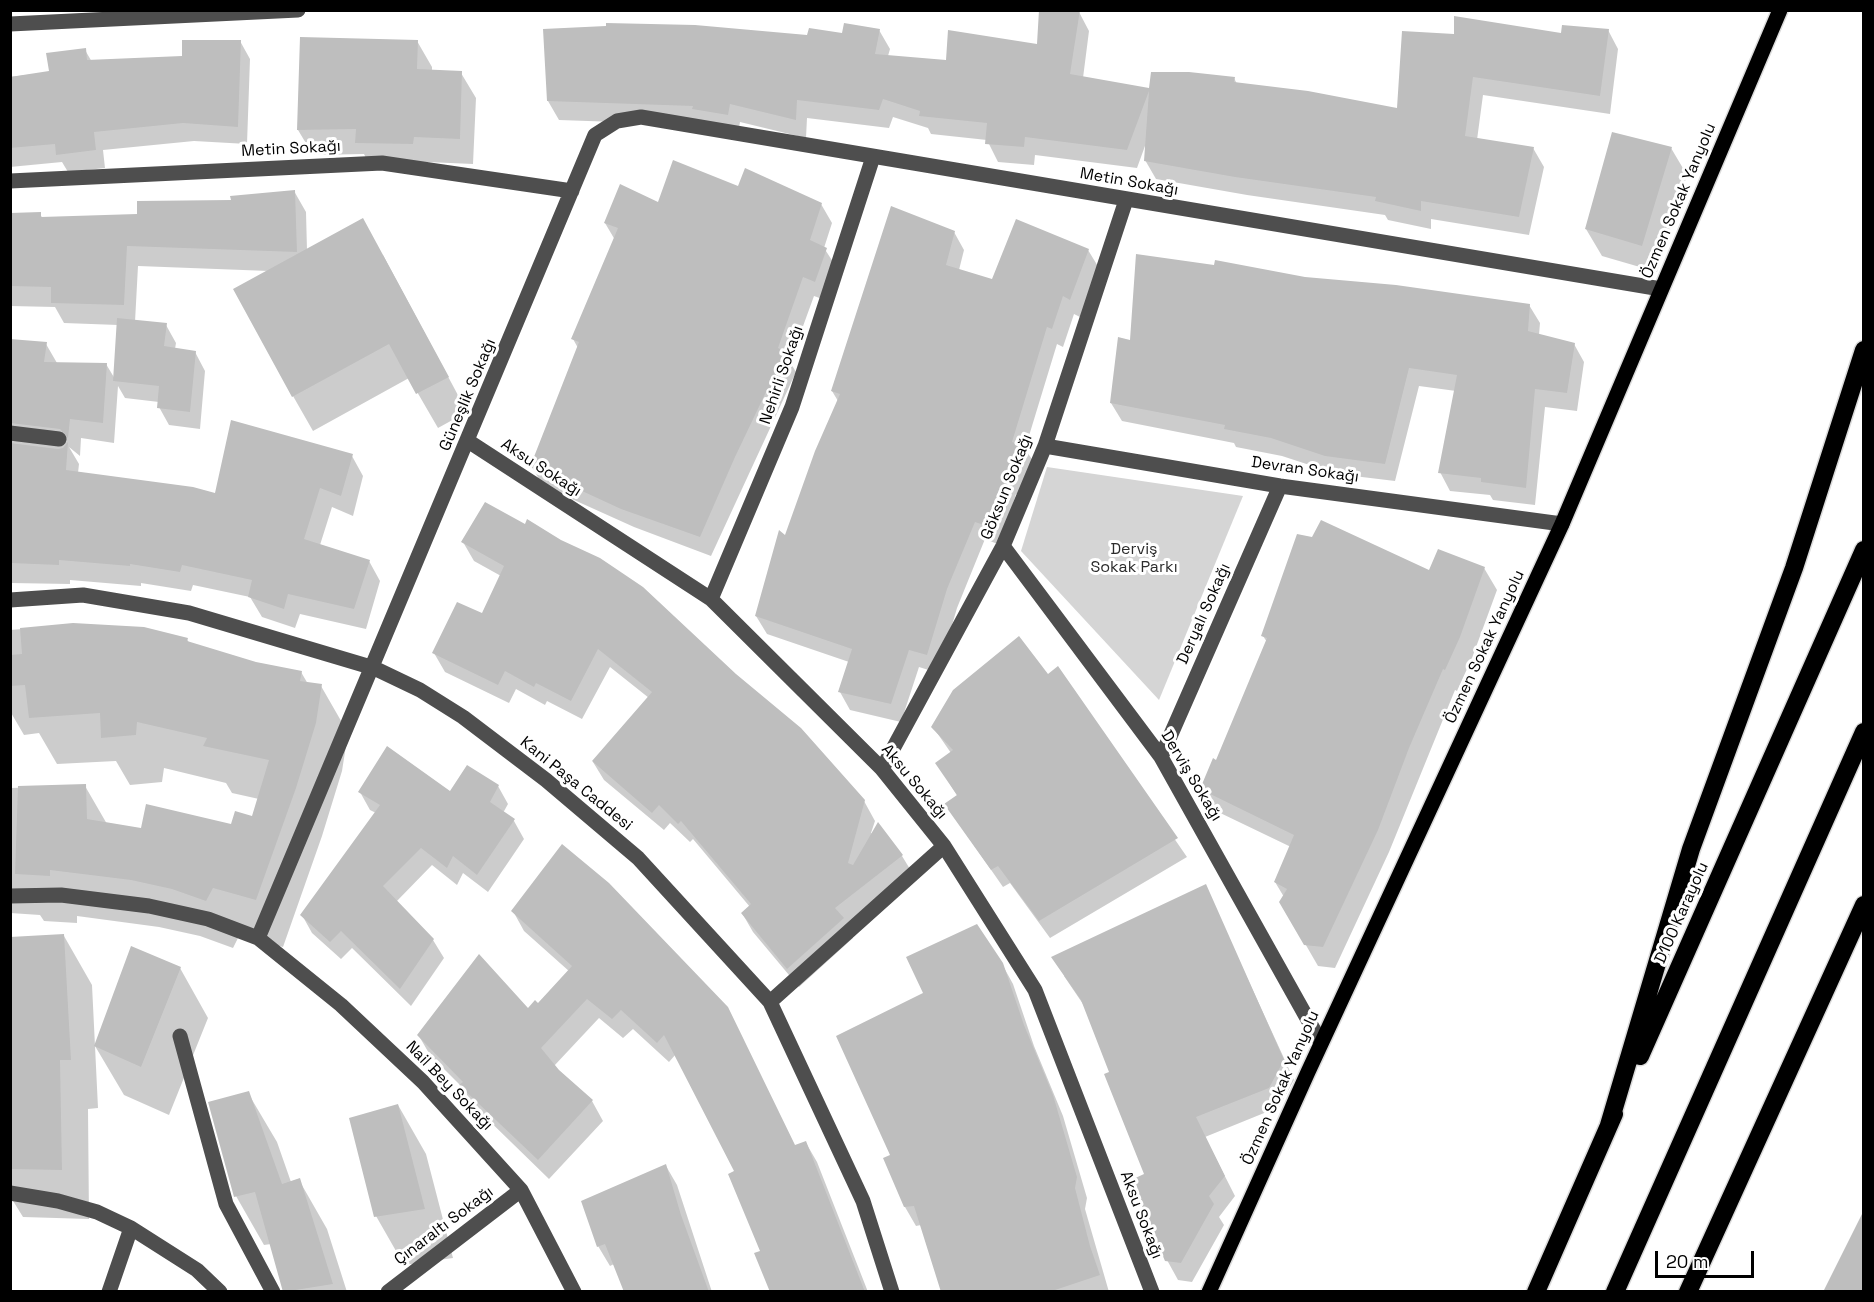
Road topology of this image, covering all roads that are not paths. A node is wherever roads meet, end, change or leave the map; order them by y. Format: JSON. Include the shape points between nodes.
{"nodes":[{"id":1,"x":298,"y":10,"type":"edge"},
{"id":2,"x":1780,"y":10,"type":"edge"},
{"id":3,"x":10,"y":24,"type":"edge"},
{"id":4,"x":595,"y":135,"type":"joint"},
{"id":5,"x":873,"y":157,"type":"junction"},
{"id":6,"x":10,"y":181,"type":"edge"},
{"id":7,"x":572,"y":190,"type":"junction"},
{"id":8,"x":1126,"y":200,"type":"junction"},
{"id":9,"x":1661,"y":289,"type":"junction"},
{"id":10,"x":1863,"y":350,"type":"edge"},
{"id":11,"x":10,"y":433,"type":"edge"},
{"id":12,"x":59,"y":439,"type":"dead end"},
{"id":13,"x":468,"y":441,"type":"junction"},
{"id":14,"x":1044,"y":446,"type":"junction"},
{"id":15,"x":1280,"y":486,"type":"junction"},
{"id":16,"x":1562,"y":524,"type":"junction"},
{"id":17,"x":1003,"y":546,"type":"junction"},
{"id":18,"x":1863,"y":550,"type":"edge"},
{"id":19,"x":711,"y":599,"type":"junction"},
{"id":20,"x":10,"y":600,"type":"edge"},
{"id":21,"x":374,"y":668,"type":"junction"},
{"id":22,"x":1863,"y":732,"type":"edge"},
{"id":23,"x":1161,"y":757,"type":"junction"},
{"id":24,"x":882,"y":769,"type":"junction"},
{"id":25,"x":944,"y":846,"type":"junction"},
{"id":26,"x":10,"y":896,"type":"edge"},
{"id":27,"x":1863,"y":905,"type":"edge"},
{"id":28,"x":258,"y":938,"type":"junction"},
{"id":29,"x":770,"y":1002,"type":"junction"},
{"id":30,"x":180,"y":1036,"type":"dead end"},
{"id":31,"x":1321,"y":1042,"type":"junction"},
{"id":32,"x":1609,"y":1125,"type":"junction"},
{"id":33,"x":521,"y":1190,"type":"junction"},
{"id":34,"x":10,"y":1193,"type":"edge"},
{"id":35,"x":131,"y":1228,"type":"junction"},
{"id":36,"x":109,"y":1292,"type":"edge"},
{"id":37,"x":220,"y":1292,"type":"edge"},
{"id":38,"x":273,"y":1292,"type":"edge"},
{"id":39,"x":388,"y":1292,"type":"edge"},
{"id":40,"x":574,"y":1292,"type":"edge"},
{"id":41,"x":892,"y":1292,"type":"edge"},
{"id":42,"x":1152,"y":1292,"type":"edge"},
{"id":43,"x":1209,"y":1292,"type":"edge"},
{"id":44,"x":1536,"y":1292,"type":"edge"},
{"id":45,"x":1615,"y":1292,"type":"edge"},
{"id":46,"x":1688,"y":1292,"type":"edge"}],
"edges":[{"from":1,"to":3,"type":"street"},
{"from":2,"to":9,"type":"main road","name":"Özmen Sokak Yanyolu"},
{"from":4,"to":5,"type":"street","name":"Metin Sokağı","via":[[617,121],[641,117]]},
{"from":4,"to":7,"type":"street","name":"Güneşlik Sokağı"},
{"from":5,"to":8,"type":"street","name":"Metin Sokağı"},
{"from":5,"to":19,"type":"street","name":"Nehirli Sokağı","via":[[792,407]]},
{"from":6,"to":7,"type":"street","name":"Metin Sokağı","via":[[382,163]]},
{"from":7,"to":13,"type":"street","name":"Güneşlik Sokağı"},
{"from":8,"to":9,"type":"street","name":"Metin Sokağı"},
{"from":8,"to":14,"type":"street","name":"Göksun Sokağı"},
{"from":9,"to":16,"type":"main road","name":"Özmen Sokak Yanyolu"},
{"from":10,"to":32,"type":"highway","via":[[1794,568],[1691,849]]},
{"from":11,"to":12,"type":"street"},
{"from":13,"to":19,"type":"street","name":"Aksu Sokağı"},
{"from":13,"to":21,"type":"street","name":"Güneşlik Sokağı"},
{"from":14,"to":15,"type":"street","name":"Devran Sokağı"},
{"from":14,"to":17,"type":"street","name":"Göksun Sokağı"},
{"from":15,"to":16,"type":"street","name":"Devran Sokağı"},
{"from":15,"to":23,"type":"street","name":"Deryalı Sokağı"},
{"from":16,"to":31,"type":"main road","name":"Özmen Sokak Yanyolu"},
{"from":17,"to":23,"type":"street","name":"Derviş Sokağı"},
{"from":17,"to":24,"type":"street","name":"Göksun Sokağı"},
{"from":18,"to":32,"type":"highway","name":"D100 Karayolu"},
{"from":19,"to":24,"type":"street","name":"Aksu Sokağı"},
{"from":20,"to":21,"type":"street","name":"Kani Paşa Caddesi","via":[[83,595],[189,613]]},
{"from":21,"to":28,"type":"street"},
{"from":21,"to":29,"type":"street","name":"Kani Paşa Caddesi","via":[[463,717],[546,780],[638,858]]},
{"from":22,"to":45,"type":"highway"},
{"from":23,"to":31,"type":"street","name":"Derviş Sokağı"},
{"from":24,"to":25,"type":"street","name":"Aksu Sokağı"},
{"from":25,"to":29,"type":"street"},
{"from":25,"to":42,"type":"street","name":"Aksu Sokağı","via":[[1035,990]]},
{"from":26,"to":28,"type":"street","name":"Nail Bey Sokağı","via":[[62,895],[150,906],[208,919]]},
{"from":27,"to":46,"type":"highway"},
{"from":28,"to":33,"type":"street","name":"Nail Bey Sokağı","via":[[341,1005],[423,1082]]},
{"from":29,"to":41,"type":"street","name":"Kani Paşa Caddesi","via":[[863,1201]]},
{"from":30,"to":38,"type":"street","via":[[226,1204]]},
{"from":31,"to":43,"type":"main road","name":"Özmen Sokak Yanyolu"},
{"from":32,"to":44,"type":"highway","name":"D100 Karayolu"},
{"from":33,"to":39,"type":"street","name":"Çınaraltı Sokağı"},
{"from":33,"to":40,"type":"street","name":"Nail Bey Sokağı"},
{"from":34,"to":35,"type":"street","via":[[58,1201]]},
{"from":35,"to":36,"type":"street"},
{"from":35,"to":37,"type":"street","via":[[197,1270]]}]}
